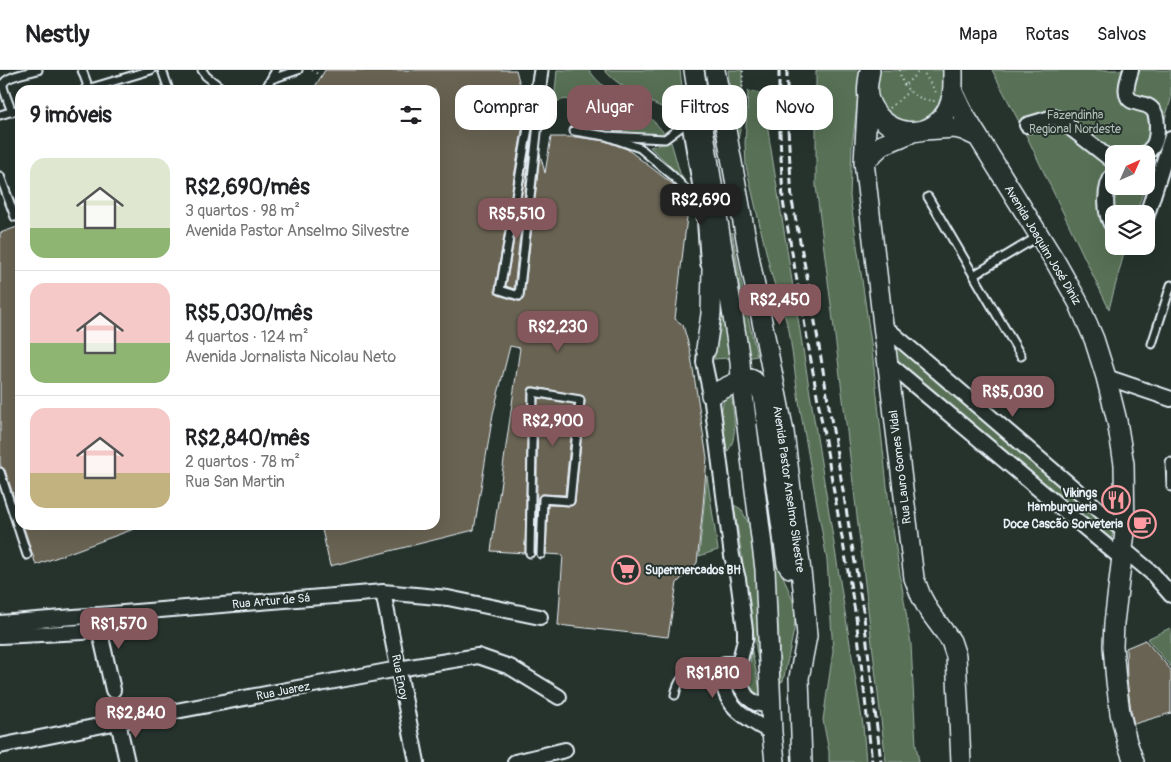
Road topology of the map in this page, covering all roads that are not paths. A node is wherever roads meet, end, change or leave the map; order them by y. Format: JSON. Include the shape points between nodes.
{"nodes":[{"id":1,"x":38,"y":70,"type":"edge"},
{"id":2,"x":82,"y":70,"type":"edge"},
{"id":3,"x":151,"y":70,"type":"edge"},
{"id":4,"x":162,"y":70,"type":"edge"},
{"id":5,"x":276,"y":70,"type":"edge"},
{"id":6,"x":298,"y":70,"type":"edge"},
{"id":7,"x":538,"y":70,"type":"edge"},
{"id":8,"x":544,"y":70,"type":"edge"},
{"id":9,"x":694,"y":70,"type":"edge"},
{"id":10,"x":716,"y":70,"type":"edge"},
{"id":11,"x":870,"y":70,"type":"edge"},
{"id":12,"x":953,"y":70,"type":"edge"},
{"id":13,"x":1131,"y":70,"type":"edge"},
{"id":14,"x":205,"y":72,"type":"edge"},
{"id":15,"x":272,"y":79,"type":"junction"},
{"id":16,"x":85,"y":85,"type":"edge"},
{"id":17,"x":100,"y":85,"type":"edge"},
{"id":18,"x":167,"y":85,"type":"edge"},
{"id":19,"x":216,"y":85,"type":"edge"},
{"id":20,"x":268,"y":85,"type":"edge"},
{"id":21,"x":696,"y":85,"type":"edge"},
{"id":22,"x":945,"y":93,"type":"junction"},
{"id":23,"x":868,"y":95,"type":"junction"},
{"id":24,"x":15,"y":111,"type":"edge"},
{"id":25,"x":12,"y":112,"type":"junction"},
{"id":26,"x":0,"y":115,"type":"edge"},
{"id":27,"x":1027,"y":125,"type":"dead end"},
{"id":28,"x":676,"y":130,"type":"edge"},
{"id":29,"x":691,"y":130,"type":"edge"},
{"id":30,"x":703,"y":130,"type":"edge"},
{"id":31,"x":574,"y":131,"type":"dead end"},
{"id":32,"x":918,"y":131,"type":"junction"},
{"id":33,"x":606,"y":136,"type":"junction"},
{"id":34,"x":978,"y":137,"type":"junction"},
{"id":35,"x":1171,"y":138,"type":"edge"},
{"id":36,"x":1153,"y":145,"type":"edge"},
{"id":37,"x":1105,"y":155,"type":"edge"},
{"id":38,"x":864,"y":162,"type":"junction"},
{"id":39,"x":0,"y":176,"type":"edge"},
{"id":40,"x":928,"y":197,"type":"dead end"},
{"id":41,"x":1150,"y":205,"type":"edge"},
{"id":42,"x":704,"y":207,"type":"junction"},
{"id":43,"x":15,"y":217,"type":"edge"},
{"id":44,"x":719,"y":229,"type":"junction"},
{"id":45,"x":1040,"y":236,"type":"junction"},
{"id":46,"x":974,"y":275,"type":"junction"},
{"id":47,"x":1171,"y":285,"type":"edge"},
{"id":48,"x":883,"y":325,"type":"junction"},
{"id":49,"x":1152,"y":344,"type":"dead end"},
{"id":50,"x":706,"y":349,"type":"junction"},
{"id":51,"x":1021,"y":356,"type":"dead end"},
{"id":52,"x":888,"y":362,"type":"junction"},
{"id":53,"x":1106,"y":377,"type":"junction"},
{"id":54,"x":742,"y":379,"type":"junction"},
{"id":55,"x":711,"y":395,"type":"junction"},
{"id":56,"x":1171,"y":399,"type":"edge"},
{"id":57,"x":1170,"y":462,"type":"edge"},
{"id":58,"x":0,"y":472,"type":"edge"},
{"id":59,"x":1171,"y":488,"type":"edge"},
{"id":60,"x":15,"y":518,"type":"edge"},
{"id":61,"x":19,"y":530,"type":"edge"},
{"id":62,"x":1123,"y":546,"type":"junction"},
{"id":63,"x":530,"y":553,"type":"dead end"},
{"id":64,"x":541,"y":554,"type":"dead end"},
{"id":65,"x":27,"y":555,"type":"dead end"},
{"id":66,"x":803,"y":588,"type":"junction"},
{"id":67,"x":384,"y":592,"type":"junction"},
{"id":68,"x":1171,"y":595,"type":"edge"},
{"id":69,"x":96,"y":617,"type":"junction"},
{"id":70,"x":540,"y":617,"type":"dead end"},
{"id":71,"x":0,"y":623,"type":"edge"},
{"id":72,"x":0,"y":636,"type":"edge"},
{"id":73,"x":725,"y":664,"type":"junction"},
{"id":74,"x":740,"y":664,"type":"junction"},
{"id":75,"x":398,"y":669,"type":"junction"},
{"id":76,"x":799,"y":678,"type":"junction"},
{"id":77,"x":113,"y":690,"type":"dead end"},
{"id":78,"x":675,"y":695,"type":"dead end"},
{"id":79,"x":559,"y":697,"type":"dead end"},
{"id":80,"x":772,"y":706,"type":"junction"},
{"id":81,"x":118,"y":722,"type":"junction"},
{"id":82,"x":772,"y":733,"type":"junction"},
{"id":83,"x":0,"y":746,"type":"edge"},
{"id":84,"x":565,"y":750,"type":"dead end"},
{"id":85,"x":127,"y":762,"type":"edge"},
{"id":86,"x":416,"y":762,"type":"edge"},
{"id":87,"x":515,"y":762,"type":"edge"},
{"id":88,"x":775,"y":762,"type":"edge"},
{"id":89,"x":802,"y":762,"type":"edge"},
{"id":90,"x":961,"y":762,"type":"edge"},
{"id":91,"x":1134,"y":762,"type":"edge"}],
"edges":[{"from":1,"to":25,"type":"lane","via":[[5,80],[3,85]]},
{"from":2,"to":16,"type":"lane"},
{"from":3,"to":17,"type":"lane"},
{"from":4,"to":18,"type":"lane"},
{"from":5,"to":15,"type":"lane"},
{"from":6,"to":15,"type":"lane"},
{"from":7,"to":8,"type":"lane","via":[[500,290],[519,296]]},
{"from":9,"to":21,"type":"main road"},
{"from":10,"to":66,"type":"main road","name":"Avenida Pastor Anselmo Silvestre","via":[[784,432]]},
{"from":11,"to":23,"type":"main road","name":"Rua Lauro Gomes Vidal"},
{"from":12,"to":22,"type":"main road"},
{"from":13,"to":36,"type":"street","via":[[1126,91],[1128,97],[1148,106],[1157,116]]},
{"from":14,"to":19,"type":"lane"},
{"from":15,"to":20,"type":"lane"},
{"from":22,"to":32,"type":"main road","via":[[948,109],[935,124]]},
{"from":22,"to":34,"type":"main road","name":"Avenida Joaquim José Diniz","via":[[962,110]]},
{"from":23,"to":32,"type":"main road","via":[[883,120],[900,131]]},
{"from":23,"to":38,"type":"main road","name":"Rua Lauro Gomes Vidal"},
{"from":24,"to":25,"type":"lane"},
{"from":25,"to":26,"type":"lane"},
{"from":27,"to":37,"type":"street","via":[[1054,117]]},
{"from":28,"to":33,"type":"lane","via":[[665,138]]},
{"from":29,"to":42,"type":"street"},
{"from":30,"to":44,"type":"main road"},
{"from":31,"to":33,"type":"lane"},
{"from":32,"to":34,"type":"main road","via":[[955,128]]},
{"from":32,"to":38,"type":"main road","via":[[882,145]]},
{"from":33,"to":42,"type":"lane","via":[[640,148]]},
{"from":34,"to":45,"type":"main road","name":"Avenida Joaquim José Diniz"},
{"from":35,"to":41,"type":"street"},
{"from":38,"to":48,"type":"main road","name":"Rua Lauro Gomes Vidal"},
{"from":39,"to":43,"type":"lane"},
{"from":40,"to":46,"type":"lane"},
{"from":42,"to":50,"type":"street","via":[[709,268]]},
{"from":44,"to":50,"type":"main road","via":[[712,269],[712,314]]},
{"from":44,"to":54,"type":"main road"},
{"from":45,"to":46,"type":"lane"},
{"from":45,"to":53,"type":"main road","name":"Avenida Joaquim José Diniz","via":[[1078,302]]},
{"from":46,"to":51,"type":"lane"},
{"from":47,"to":49,"type":"lane"},
{"from":48,"to":52,"type":"main road","name":"Rua Lauro Gomes Vidal"},
{"from":48,"to":62,"type":"street"},
{"from":50,"to":55,"type":"street","via":[[704,362]]},
{"from":52,"to":62,"type":"street"},
{"from":52,"to":90,"type":"main road","name":"Rua Lauro Gomes Vidal","via":[[914,578],[929,611],[951,641],[956,656]]},
{"from":53,"to":56,"type":"street"},
{"from":53,"to":62,"type":"main road","name":"Avenida Joaquim José Diniz","via":[[1124,464]]},
{"from":54,"to":55,"type":"main road"},
{"from":54,"to":66,"type":"main road","via":[[754,381],[763,395],[787,564]]},
{"from":54,"to":80,"type":"main road","via":[[765,569]]},
{"from":55,"to":74,"type":"street","via":[[745,630]]},
{"from":57,"to":59,"type":"lane"},
{"from":58,"to":60,"type":"lane"},
{"from":61,"to":65,"type":"lane"},
{"from":62,"to":68,"type":"street"},
{"from":62,"to":91,"type":"main road","name":"Avenida Joaquim José Diniz","via":[[1113,646],[1120,713]]},
{"from":63,"to":64,"type":"lane","via":[[533,392],[580,400],[570,501],[543,498]]},
{"from":66,"to":76,"type":"main road","name":"Avenida Pastor Anselmo Silvestre","via":[[807,636]]},
{"from":67,"to":69,"type":"street","name":"Rua Artur de Sá"},
{"from":67,"to":70,"type":"street","name":"Rua Artur de Sá","via":[[448,598]]},
{"from":67,"to":75,"type":"street","name":"Rua Enoy"},
{"from":69,"to":71,"type":"street","name":"Rua Artur de Sá"},
{"from":69,"to":72,"type":"street","via":[[93,626],[83,632]]},
{"from":69,"to":77,"type":"street"},
{"from":73,"to":74,"type":"street"},
{"from":73,"to":78,"type":"lane","via":[[707,665],[691,671],[681,680]]},
{"from":73,"to":82,"type":"street","via":[[724,685],[729,700],[740,712]]},
{"from":74,"to":80,"type":"street","via":[[741,686],[747,697],[756,703]]},
{"from":75,"to":79,"type":"street","name":"Rua Juarez","via":[[478,656],[510,667]]},
{"from":75,"to":81,"type":"street","name":"Rua Juarez"},
{"from":75,"to":86,"type":"street","name":"Rua Enoy"},
{"from":76,"to":80,"type":"main road","via":[[789,693]]},
{"from":76,"to":89,"type":"main road","name":"Avenida Pastor Anselmo Silvestre"},
{"from":80,"to":82,"type":"main road"},
{"from":81,"to":83,"type":"street","name":"Rua Juarez"},
{"from":81,"to":85,"type":"street"},
{"from":82,"to":88,"type":"main road"},
{"from":84,"to":87,"type":"street"}]}
